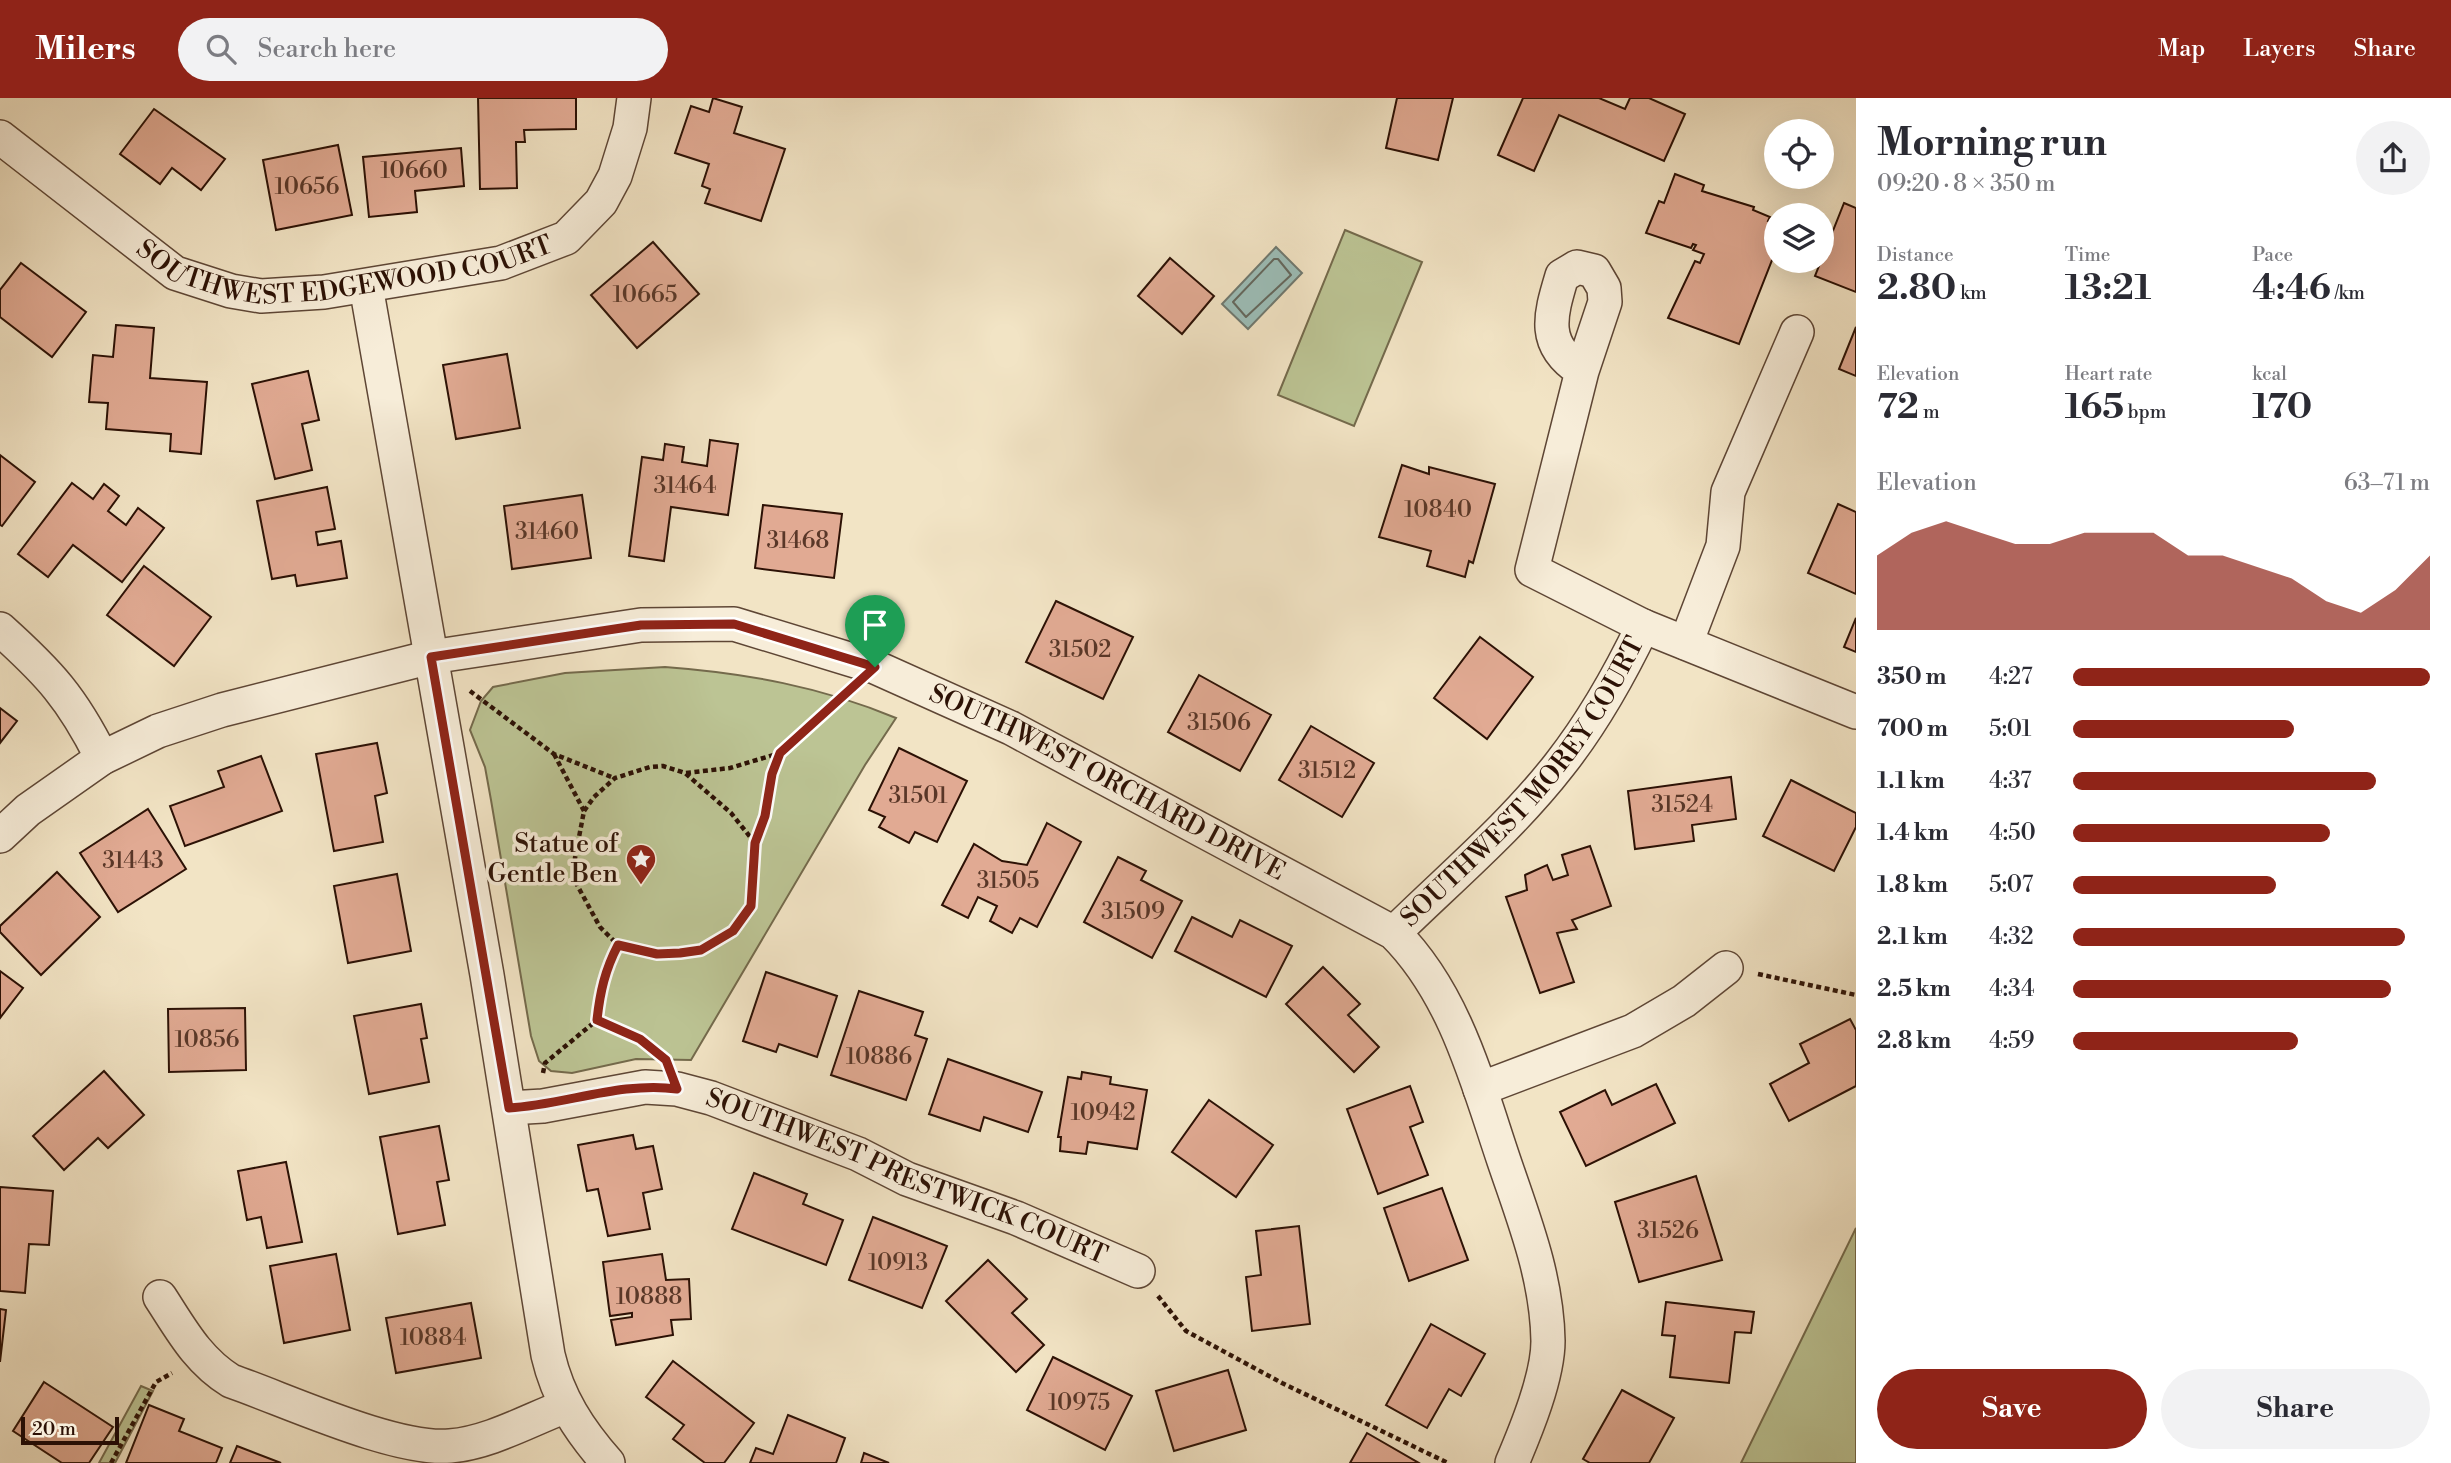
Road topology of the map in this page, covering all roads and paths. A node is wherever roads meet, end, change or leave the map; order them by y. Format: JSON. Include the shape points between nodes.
{"nodes":[{"id":1,"x":634,"y":98,"type":"edge"},
{"id":2,"x":0,"y":137,"type":"edge"},
{"id":3,"x":366,"y":286,"type":"junction"},
{"id":4,"x":1797,"y":331,"type":"dead end"},
{"id":5,"x":1582,"y":371,"type":"dead end"},
{"id":6,"x":1643,"y":626,"type":"junction"},
{"id":7,"x":0,"y":629,"type":"edge"},
{"id":8,"x":1686,"y":643,"type":"junction"},
{"id":9,"x":431,"y":657,"type":"junction"},
{"id":10,"x":875,"y":667,"type":"junction"},
{"id":11,"x":470,"y":690,"type":"dead end"},
{"id":12,"x":1856,"y":712,"type":"edge"},
{"id":13,"x":780,"y":753,"type":"junction"},
{"id":14,"x":554,"y":754,"type":"junction"},
{"id":15,"x":103,"y":758,"type":"junction"},
{"id":16,"x":685,"y":773,"type":"junction"},
{"id":17,"x":615,"y":778,"type":"junction"},
{"id":18,"x":584,"y":811,"type":"junction"},
{"id":19,"x":0,"y":836,"type":"edge"},
{"id":20,"x":755,"y":843,"type":"junction"},
{"id":21,"x":1394,"y":933,"type":"junction"},
{"id":22,"x":618,"y":945,"type":"junction"},
{"id":23,"x":1726,"y":968,"type":"joint"},
{"id":24,"x":1856,"y":995,"type":"edge"},
{"id":25,"x":597,"y":1020,"type":"junction"},
{"id":26,"x":677,"y":1089,"type":"junction"},
{"id":27,"x":1480,"y":1089,"type":"junction"},
{"id":28,"x":543,"y":1106,"type":"junction"},
{"id":29,"x":509,"y":1108,"type":"junction"},
{"id":30,"x":1138,"y":1271,"type":"joint"},
{"id":31,"x":160,"y":1297,"type":"dead end"},
{"id":32,"x":199,"y":1357,"type":"junction"},
{"id":33,"x":566,"y":1406,"type":"junction"},
{"id":34,"x":111,"y":1463,"type":"edge"},
{"id":35,"x":608,"y":1463,"type":"edge"},
{"id":36,"x":1448,"y":1463,"type":"edge"},
{"id":37,"x":1512,"y":1463,"type":"edge"}],
"edges":[{"from":1,"to":3,"type":"street","name":"SOUTHWEST EDGEWOOD COURT","via":[[615,176],[601,202],[566,238],[501,263]]},
{"from":2,"to":3,"type":"street","name":"SOUTHWEST EDGEWOOD COURT","via":[[175,273],[221,289],[261,296]]},
{"from":3,"to":9,"type":"street"},
{"from":4,"to":8,"type":"street","via":[[1728,492],[1723,546]]},
{"from":5,"to":6,"type":"street","name":"SOUTHWEST MOREY COURT","via":[[1532,570]]},
{"from":6,"to":8,"type":"street","name":"SOUTHWEST MOREY COURT"},
{"from":6,"to":21,"type":"street","name":"SOUTHWEST MOREY COURT","via":[[1604,699],[1560,764],[1508,822]]},
{"from":7,"to":15,"type":"street","via":[[64,691]]},
{"from":8,"to":12,"type":"street","name":"SOUTHWEST MOREY COURT"},
{"from":9,"to":10,"type":"street","name":"SOUTHWEST ORCHARD DRIVE","via":[[641,625],[734,624]]},
{"from":9,"to":15,"type":"street","name":"SOUTHWEST ORCHARD DRIVE","via":[[222,710],[158,731]]},
{"from":9,"to":29,"type":"street"},
{"from":10,"to":13,"type":"path"},
{"from":10,"to":21,"type":"street","name":"SOUTHWEST ORCHARD DRIVE","via":[[1012,727]]},
{"from":11,"to":14,"type":"path"},
{"from":13,"to":16,"type":"path","via":[[730,768]]},
{"from":13,"to":20,"type":"path"},
{"from":14,"to":17,"type":"path"},
{"from":14,"to":18,"type":"path"},
{"from":15,"to":19,"type":"street","name":"SOUTHWEST ORCHARD DRIVE","via":[[27,810]]},
{"from":16,"to":17,"type":"path","via":[[650,766]]},
{"from":16,"to":20,"type":"path","via":[[731,813]]},
{"from":17,"to":18,"type":"path"},
{"from":18,"to":22,"type":"path","via":[[576,883],[600,927]]},
{"from":20,"to":22,"type":"path","via":[[751,906],[733,931],[701,950],[680,953],[657,954]]},
{"from":21,"to":27,"type":"street","name":"SOUTHWEST ORCHARD DRIVE","via":[[1417,955],[1435,984]]},
{"from":22,"to":25,"type":"path","via":[[601,984]]},
{"from":23,"to":24,"type":"path"},
{"from":23,"to":27,"type":"street","via":[[1684,1001],[1633,1031]]},
{"from":25,"to":26,"type":"path","via":[[640,1039],[666,1060]]},
{"from":25,"to":28,"type":"path","via":[[545,1063]]},
{"from":26,"to":28,"type":"street","name":"SOUTHWEST PRESTWICK COURT","via":[[645,1087]]},
{"from":26,"to":30,"type":"street","name":"SOUTHWEST PRESTWICK COURT","via":[[858,1154],[907,1179],[1016,1218]]},
{"from":27,"to":37,"type":"street","name":"SOUTHWEST ORCHARD DRIVE","via":[[1542,1276],[1548,1344],[1531,1418]]},
{"from":28,"to":29,"type":"street","name":"SOUTHWEST PRESTWICK COURT"},
{"from":29,"to":33,"type":"street","via":[[548,1355],[555,1386]]},
{"from":30,"to":36,"type":"path","via":[[1186,1331]]},
{"from":31,"to":32,"type":"street"},
{"from":32,"to":33,"type":"street","via":[[231,1381],[411,1443],[466,1443]]},
{"from":32,"to":34,"type":"path","via":[[156,1382]]},
{"from":33,"to":35,"type":"street"}]}
